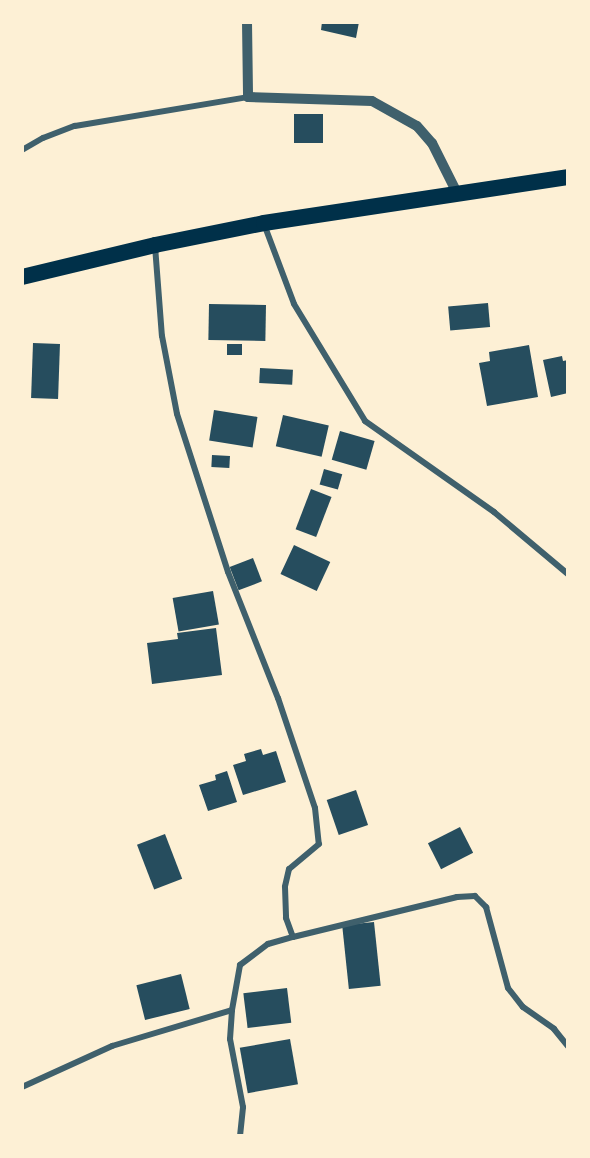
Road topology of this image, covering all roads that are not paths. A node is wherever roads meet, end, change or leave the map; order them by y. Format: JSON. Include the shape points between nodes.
{"nodes":[{"id":1,"x":247,"y":22,"type":"edge"},
{"id":2,"x":249,"y":97,"type":"junction"},
{"id":3,"x":22,"y":150,"type":"edge"},
{"id":4,"x":567,"y":177,"type":"edge"},
{"id":5,"x":457,"y":193,"type":"junction"},
{"id":6,"x":264,"y":223,"type":"junction"},
{"id":7,"x":155,"y":245,"type":"junction"},
{"id":8,"x":22,"y":277,"type":"edge"},
{"id":9,"x":567,"y":574,"type":"edge"},
{"id":10,"x":293,"y":936,"type":"junction"},
{"id":11,"x":232,"y":1010,"type":"junction"},
{"id":12,"x":567,"y":1046,"type":"edge"},
{"id":13,"x":22,"y":1088,"type":"edge"},
{"id":14,"x":240,"y":1136,"type":"edge"}],
"edges":[{"from":1,"to":2,"type":"street"},
{"from":2,"to":3,"type":"street","via":[[75,126]]},
{"from":2,"to":5,"type":"street","via":[[347,98],[372,101],[397,112],[432,143]]},
{"from":4,"to":5,"type":"highway"},
{"from":5,"to":6,"type":"highway"},
{"from":6,"to":7,"type":"highway"},
{"from":6,"to":9,"type":"street","via":[[294,304],[365,421],[494,512]]},
{"from":7,"to":8,"type":"highway"},
{"from":7,"to":10,"type":"street","via":[[163,347],[177,414],[228,572],[278,698],[317,817],[319,844],[289,869],[285,887],[286,918]]},
{"from":10,"to":11,"type":"street","via":[[268,944],[240,965]]},
{"from":10,"to":12,"type":"street","via":[[456,897],[475,896],[486,907],[508,988],[523,1007],[554,1029]]},
{"from":11,"to":13,"type":"street","via":[[112,1046]]},
{"from":11,"to":14,"type":"street","via":[[230,1040],[243,1107]]}]}
